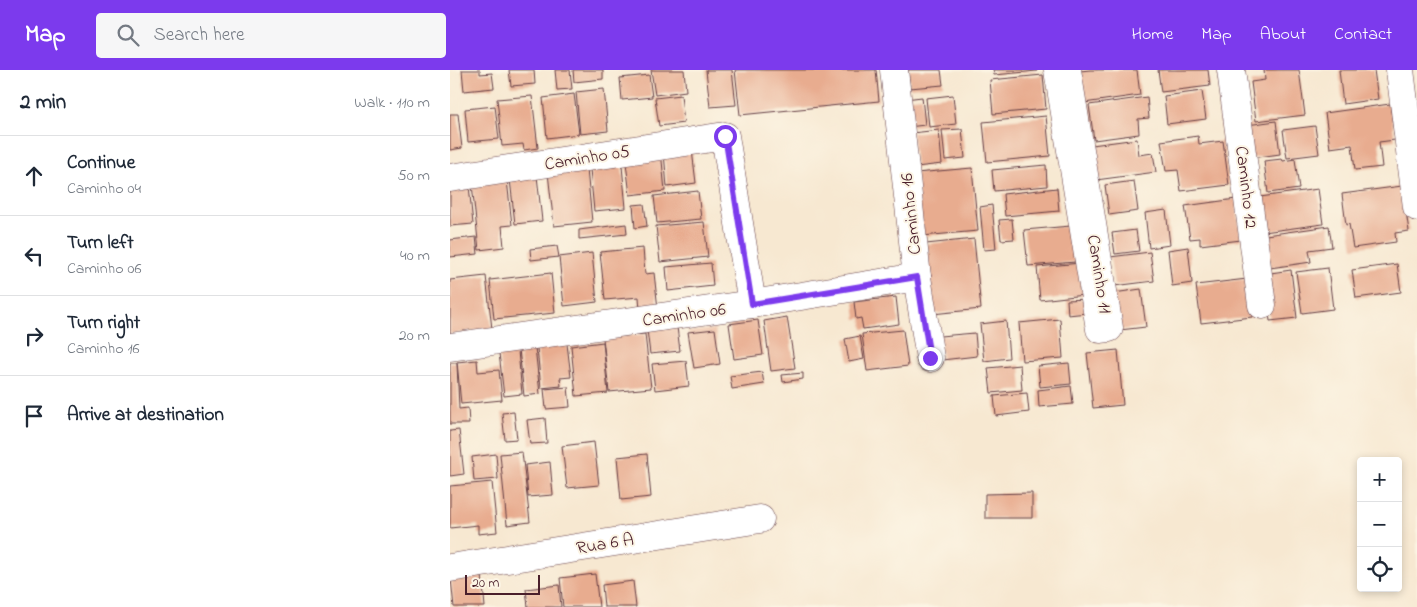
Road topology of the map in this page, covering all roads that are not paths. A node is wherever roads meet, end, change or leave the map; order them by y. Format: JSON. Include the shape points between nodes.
{"nodes":[{"id":1,"x":894,"y":70,"type":"edge"},
{"id":2,"x":1058,"y":70,"type":"edge"},
{"id":3,"x":1067,"y":70,"type":"edge"},
{"id":4,"x":1231,"y":70,"type":"edge"},
{"id":5,"x":1400,"y":70,"type":"edge"},
{"id":6,"x":450,"y":178,"type":"edge"},
{"id":7,"x":1417,"y":207,"type":"edge"},
{"id":8,"x":917,"y":277,"type":"junction"},
{"id":9,"x":752,"y":304,"type":"junction"},
{"id":10,"x":1262,"y":305,"type":"dead end"},
{"id":11,"x":450,"y":347,"type":"edge"},
{"id":12,"x":930,"y":358,"type":"dead end"},
{"id":13,"x":760,"y":519,"type":"dead end"},
{"id":14,"x":450,"y":568,"type":"edge"}],
"edges":[{"from":1,"to":8,"type":"street","name":"Caminho 16"},
{"from":2,"to":3,"type":"street","name":"Caminho 11","via":[[1100,329],[1109,328]]},
{"from":4,"to":10,"type":"street","name":"Caminho 12"},
{"from":5,"to":7,"type":"street"},
{"from":6,"to":9,"type":"street","name":"Caminho 05","via":[[725,136]]},
{"from":8,"to":9,"type":"street","name":"Caminho 06"},
{"from":8,"to":12,"type":"street","name":"Caminho 16"},
{"from":9,"to":11,"type":"street","name":"Caminho 06"},
{"from":13,"to":14,"type":"street","name":"Rua 6 A"}]}
